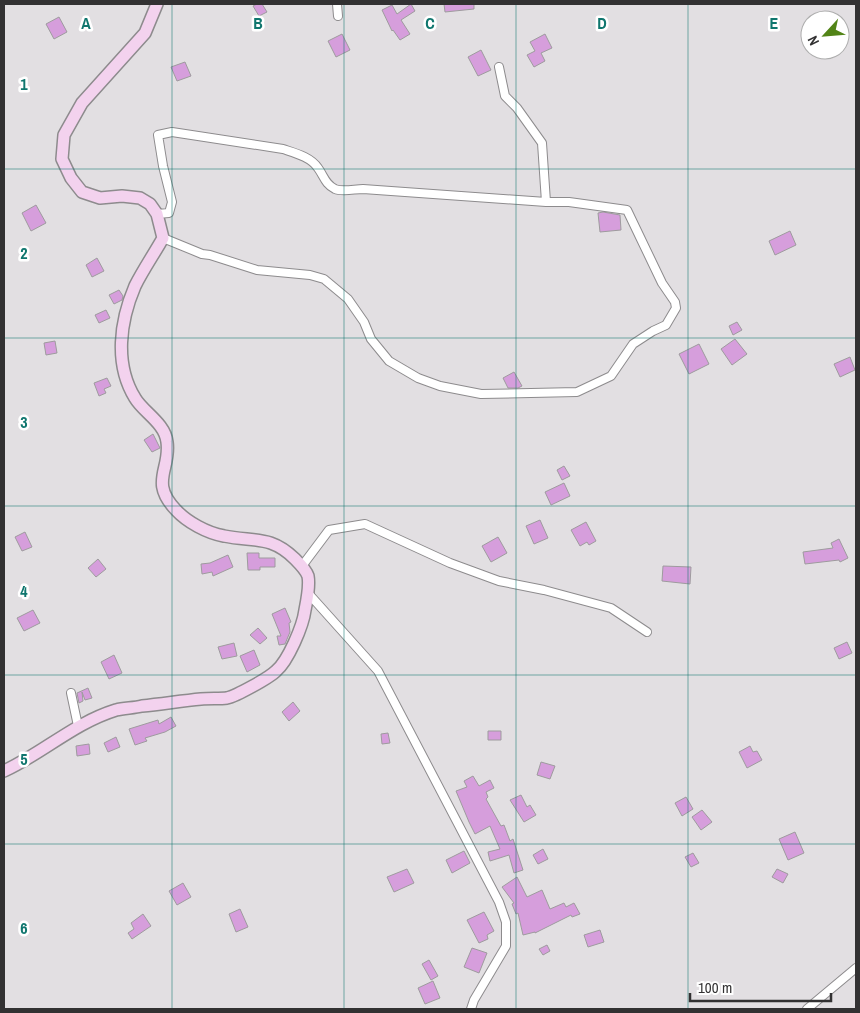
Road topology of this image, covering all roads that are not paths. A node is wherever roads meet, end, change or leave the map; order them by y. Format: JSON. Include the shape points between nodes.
{"nodes":[{"id":1,"x":157,"y":4,"type":"edge"},
{"id":2,"x":337,"y":4,"type":"edge"},
{"id":3,"x":338,"y":16,"type":"dead end"},
{"id":4,"x":499,"y":67,"type":"dead end"},
{"id":5,"x":546,"y":202,"type":"junction"},
{"id":6,"x":157,"y":214,"type":"junction"},
{"id":7,"x":163,"y":238,"type":"junction"},
{"id":8,"x":302,"y":566,"type":"junction"},
{"id":9,"x":308,"y":593,"type":"junction"},
{"id":10,"x":647,"y":632,"type":"dead end"},
{"id":11,"x":71,"y":693,"type":"dead end"},
{"id":12,"x":78,"y":726,"type":"junction"},
{"id":13,"x":4,"y":770,"type":"edge"},
{"id":14,"x":856,"y":968,"type":"edge"},
{"id":15,"x":471,"y":1009,"type":"edge"},
{"id":16,"x":807,"y":1009,"type":"edge"}],
"edges":[{"from":1,"to":6,"type":"main road","via":[[145,33],[82,103],[64,135],[62,160],[82,192],[100,198],[140,198]]},
{"from":2,"to":3,"type":"street"},
{"from":4,"to":5,"type":"street","via":[[505,96],[542,143]]},
{"from":5,"to":6,"type":"street","via":[[363,189],[336,190],[324,181],[313,162],[299,154],[172,132],[158,135],[172,202],[169,213]]},
{"from":5,"to":7,"type":"street","via":[[627,210],[676,308],[666,325],[633,344],[610,376],[577,392],[481,394],[418,378],[389,361],[371,339],[348,299],[324,280],[310,275],[257,270],[202,254]]},
{"from":6,"to":7,"type":"main road"},
{"from":7,"to":8,"type":"main road","via":[[135,286],[122,341],[121,360],[135,398],[152,416],[167,441],[162,484],[165,496],[184,518],[206,530],[223,536],[264,540],[280,547]]},
{"from":8,"to":9,"type":"main road","via":[[308,576]]},
{"from":8,"to":10,"type":"street","via":[[329,530],[366,524],[450,563],[498,581],[611,608]]},
{"from":9,"to":12,"type":"main road","via":[[304,619],[294,644],[277,671],[228,698],[117,710]]},
{"from":9,"to":15,"type":"street","via":[[378,671],[499,902],[506,922],[506,946]]},
{"from":11,"to":12,"type":"street"},
{"from":12,"to":13,"type":"main road","via":[[30,758]]},
{"from":14,"to":16,"type":"street"}]}
